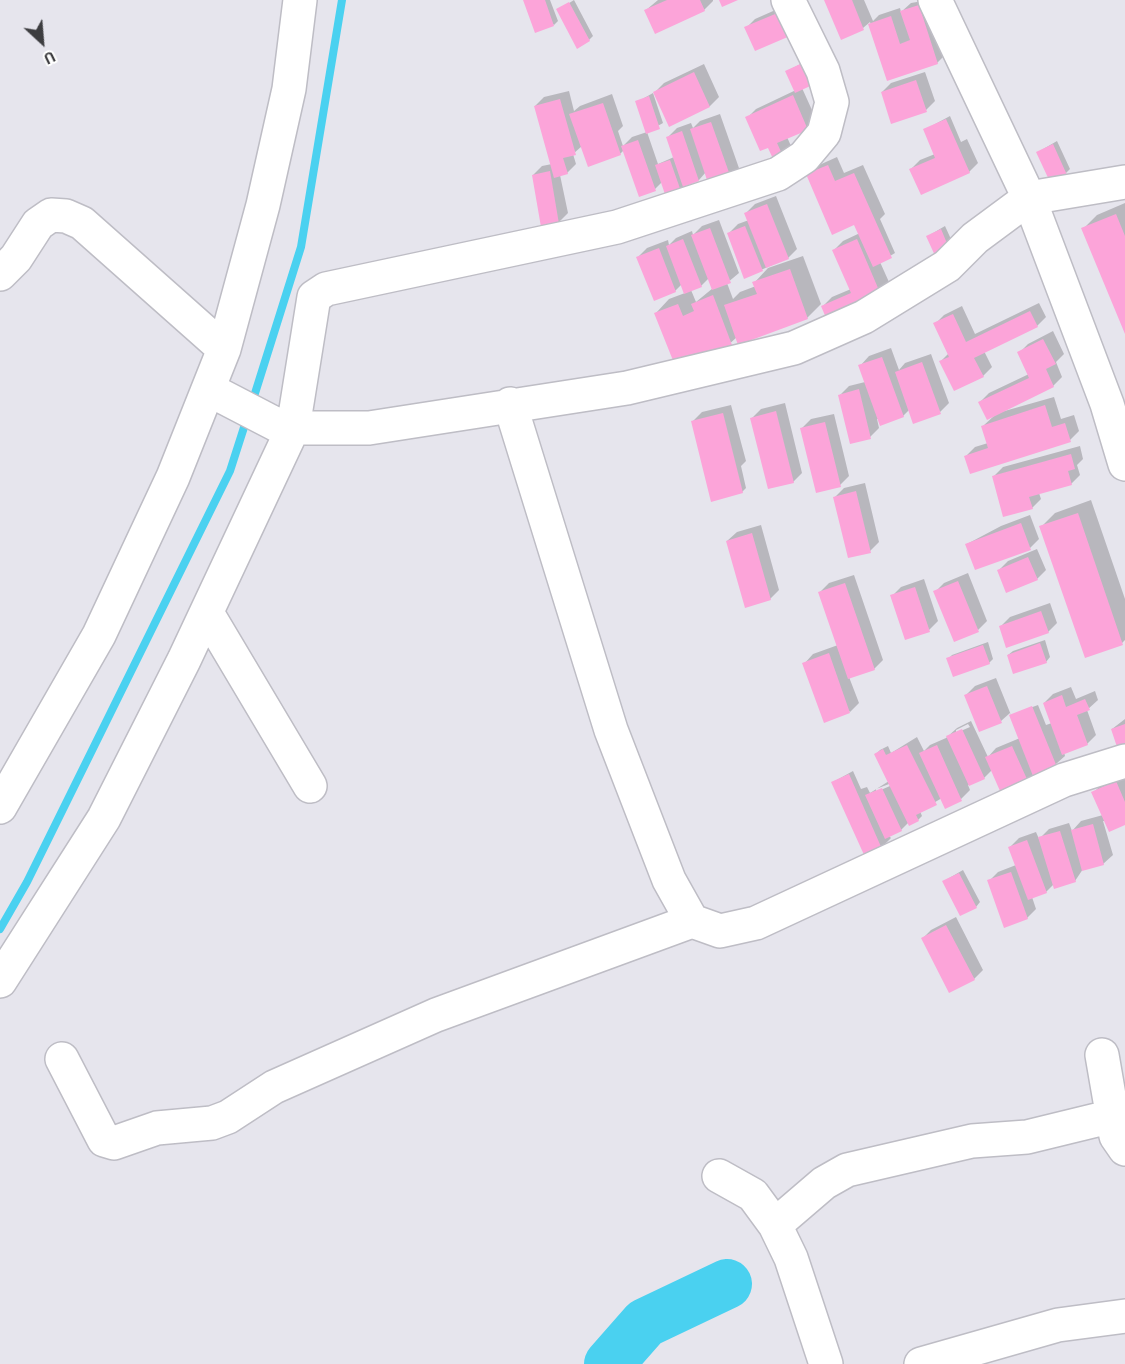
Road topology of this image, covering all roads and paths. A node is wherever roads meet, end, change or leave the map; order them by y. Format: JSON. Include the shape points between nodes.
{"nodes":[{"id":1,"x":300,"y":0,"type":"edge"},
{"id":2,"x":788,"y":0,"type":"edge"},
{"id":3,"x":935,"y":0,"type":"edge"},
{"id":4,"x":1125,"y":182,"type":"edge"},
{"id":5,"x":1029,"y":198,"type":"junction"},
{"id":6,"x":0,"y":274,"type":"edge"},
{"id":7,"x":224,"y":349,"type":"junction"},
{"id":8,"x":219,"y":395,"type":"junction"},
{"id":9,"x":510,"y":404,"type":"junction"},
{"id":10,"x":288,"y":428,"type":"junction"},
{"id":11,"x":1125,"y":464,"type":"edge"},
{"id":12,"x":207,"y":612,"type":"junction"},
{"id":13,"x":1125,"y":761,"type":"edge"},
{"id":14,"x":310,"y":786,"type":"dead end"},
{"id":15,"x":0,"y":807,"type":"edge"},
{"id":16,"x":692,"y":921,"type":"junction"},
{"id":17,"x":0,"y":981,"type":"edge"},
{"id":18,"x":1102,"y":1055,"type":"dead end"},
{"id":19,"x":62,"y":1059,"type":"dead end"},
{"id":20,"x":1113,"y":1116,"type":"junction"},
{"id":21,"x":1125,"y":1149,"type":"edge"},
{"id":22,"x":719,"y":1176,"type":"dead end"},
{"id":23,"x":775,"y":1225,"type":"junction"},
{"id":24,"x":1125,"y":1316,"type":"edge"},
{"id":25,"x":826,"y":1364,"type":"edge"},
{"id":26,"x":921,"y":1364,"type":"edge"}],
"edges":[{"from":1,"to":7,"type":"street","via":[[289,89]]},
{"from":2,"to":10,"type":"street","via":[[823,71],[832,102],[824,133],[804,158],[778,174],[617,227],[319,291],[314,297]]},
{"from":3,"to":5,"type":"street"},
{"from":4,"to":5,"type":"street"},
{"from":5,"to":9,"type":"street","via":[[975,238],[947,266],[864,317],[794,348],[627,388]]},
{"from":5,"to":11,"type":"street","via":[[1107,404]]},
{"from":6,"to":7,"type":"street","via":[[16,258],[38,224],[51,215],[66,216],[82,223]]},
{"from":7,"to":8,"type":"street"},
{"from":8,"to":10,"type":"street"},
{"from":8,"to":15,"type":"street","via":[[172,477],[99,635]]},
{"from":9,"to":10,"type":"street","via":[[369,428]]},
{"from":9,"to":16,"type":"street","via":[[611,730],[669,880]]},
{"from":10,"to":12,"type":"street"},
{"from":12,"to":14,"type":"street"},
{"from":12,"to":17,"type":"street","via":[[104,818]]},
{"from":13,"to":16,"type":"street","via":[[1064,780],[756,923],[720,932]]},
{"from":16,"to":19,"type":"street","via":[[436,1014],[274,1087],[212,1123],[157,1128],[114,1143],[105,1140]]},
{"from":18,"to":20,"type":"street"},
{"from":20,"to":21,"type":"street","via":[[1116,1136]]},
{"from":20,"to":23,"type":"street","via":[[1027,1137],[972,1141],[836,1177]]},
{"from":22,"to":23,"type":"street","via":[[753,1195]]},
{"from":23,"to":25,"type":"street","via":[[791,1258]]},
{"from":24,"to":26,"type":"street","via":[[1058,1325]]}]}
